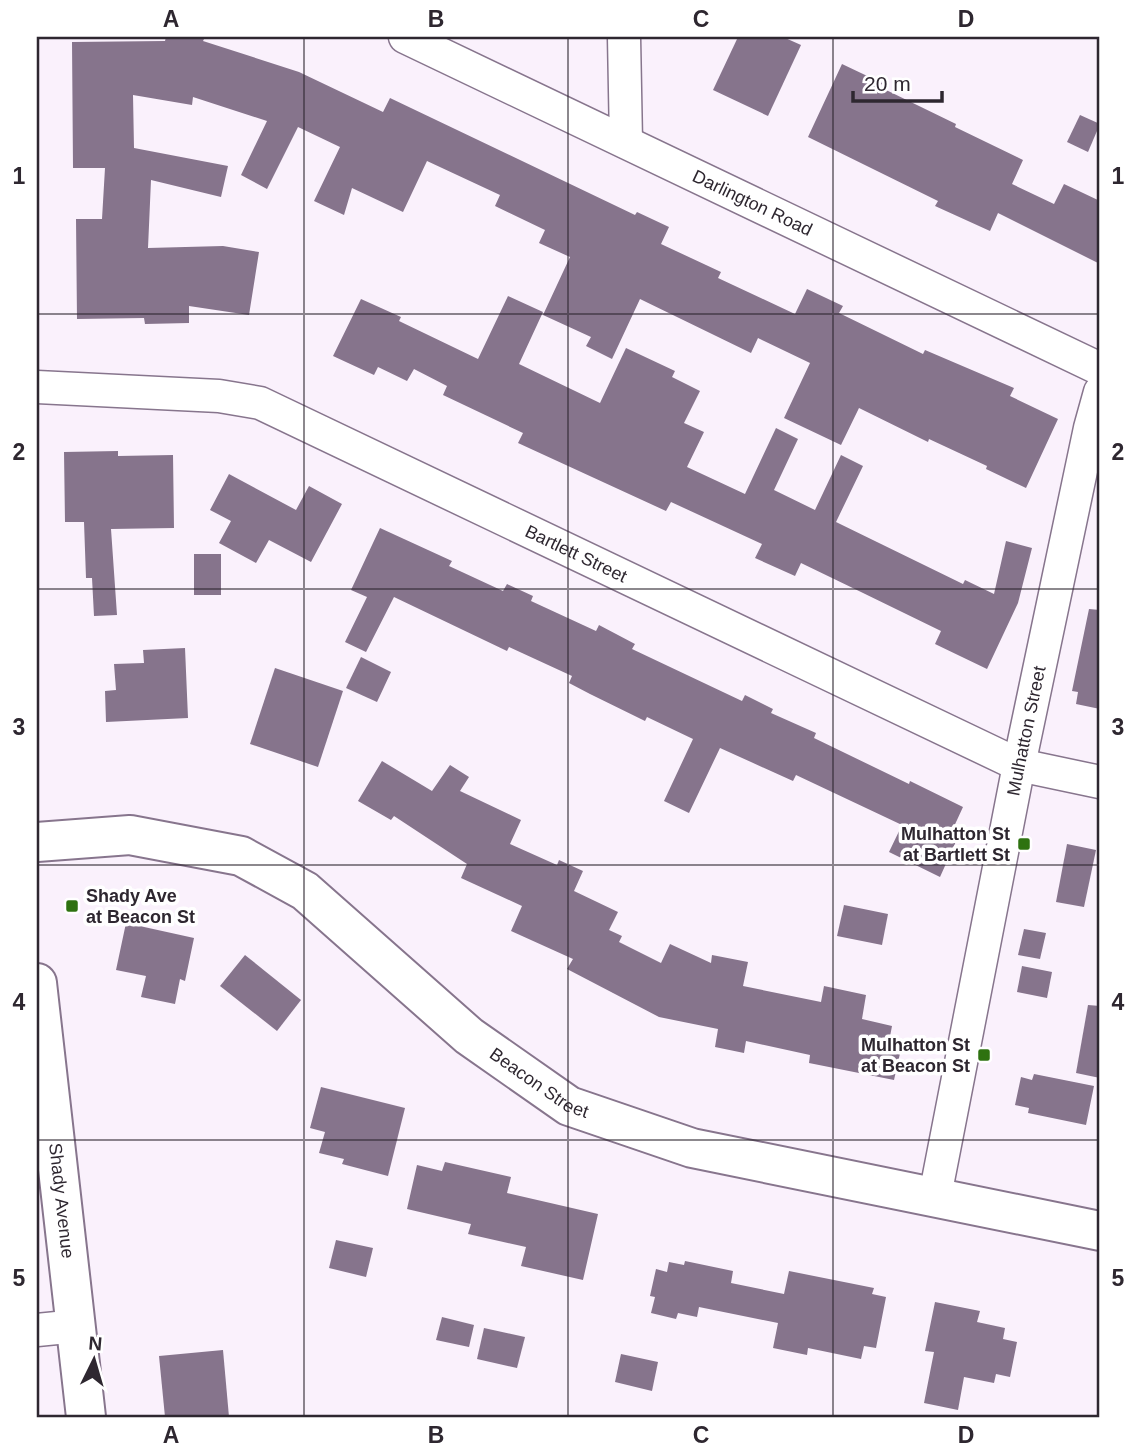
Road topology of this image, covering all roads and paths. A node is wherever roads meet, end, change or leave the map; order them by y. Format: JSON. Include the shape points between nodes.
{"nodes":[{"id":1,"x":405,"y":37,"type":"edge"},
{"id":2,"x":624,"y":37,"type":"edge"},
{"id":3,"x":626,"y":142,"type":"junction"},
{"id":4,"x":1100,"y":369,"type":"edge"},
{"id":5,"x":37,"y":387,"type":"edge"},
{"id":6,"x":1100,"y":392,"type":"edge"},
{"id":7,"x":1019,"y":765,"type":"junction"},
{"id":8,"x":1100,"y":782,"type":"edge"},
{"id":9,"x":37,"y":842,"type":"edge"},
{"id":10,"x":37,"y":983,"type":"edge"},
{"id":11,"x":934,"y":1196,"type":"junction"},
{"id":12,"x":1100,"y":1231,"type":"edge"},
{"id":13,"x":77,"y":1326,"type":"junction"},
{"id":14,"x":37,"y":1330,"type":"edge"},
{"id":15,"x":86,"y":1417,"type":"edge"}],
"edges":[{"from":1,"to":3,"type":"street","name":"Darlington Road"},
{"from":2,"to":3,"type":"street"},
{"from":3,"to":4,"type":"street","name":"Darlington Road"},
{"from":5,"to":7,"type":"street","name":"Bartlett Street","via":[[219,396],[260,403]]},
{"from":6,"to":7,"type":"street","name":"Mulhatton Street"},
{"from":7,"to":8,"type":"street","name":"Bartlett Street"},
{"from":7,"to":11,"type":"street","name":"Mulhatton Street"},
{"from":9,"to":11,"type":"main road","name":"Beacon Street","via":[[130,835],[242,856],[304,891],[469,1037],[569,1105],[692,1148]]},
{"from":10,"to":13,"type":"main road","name":"Shady Avenue"},
{"from":11,"to":12,"type":"main road","name":"Beacon Street"},
{"from":13,"to":14,"type":"street"},
{"from":13,"to":15,"type":"main road","name":"Shady Avenue"}]}
